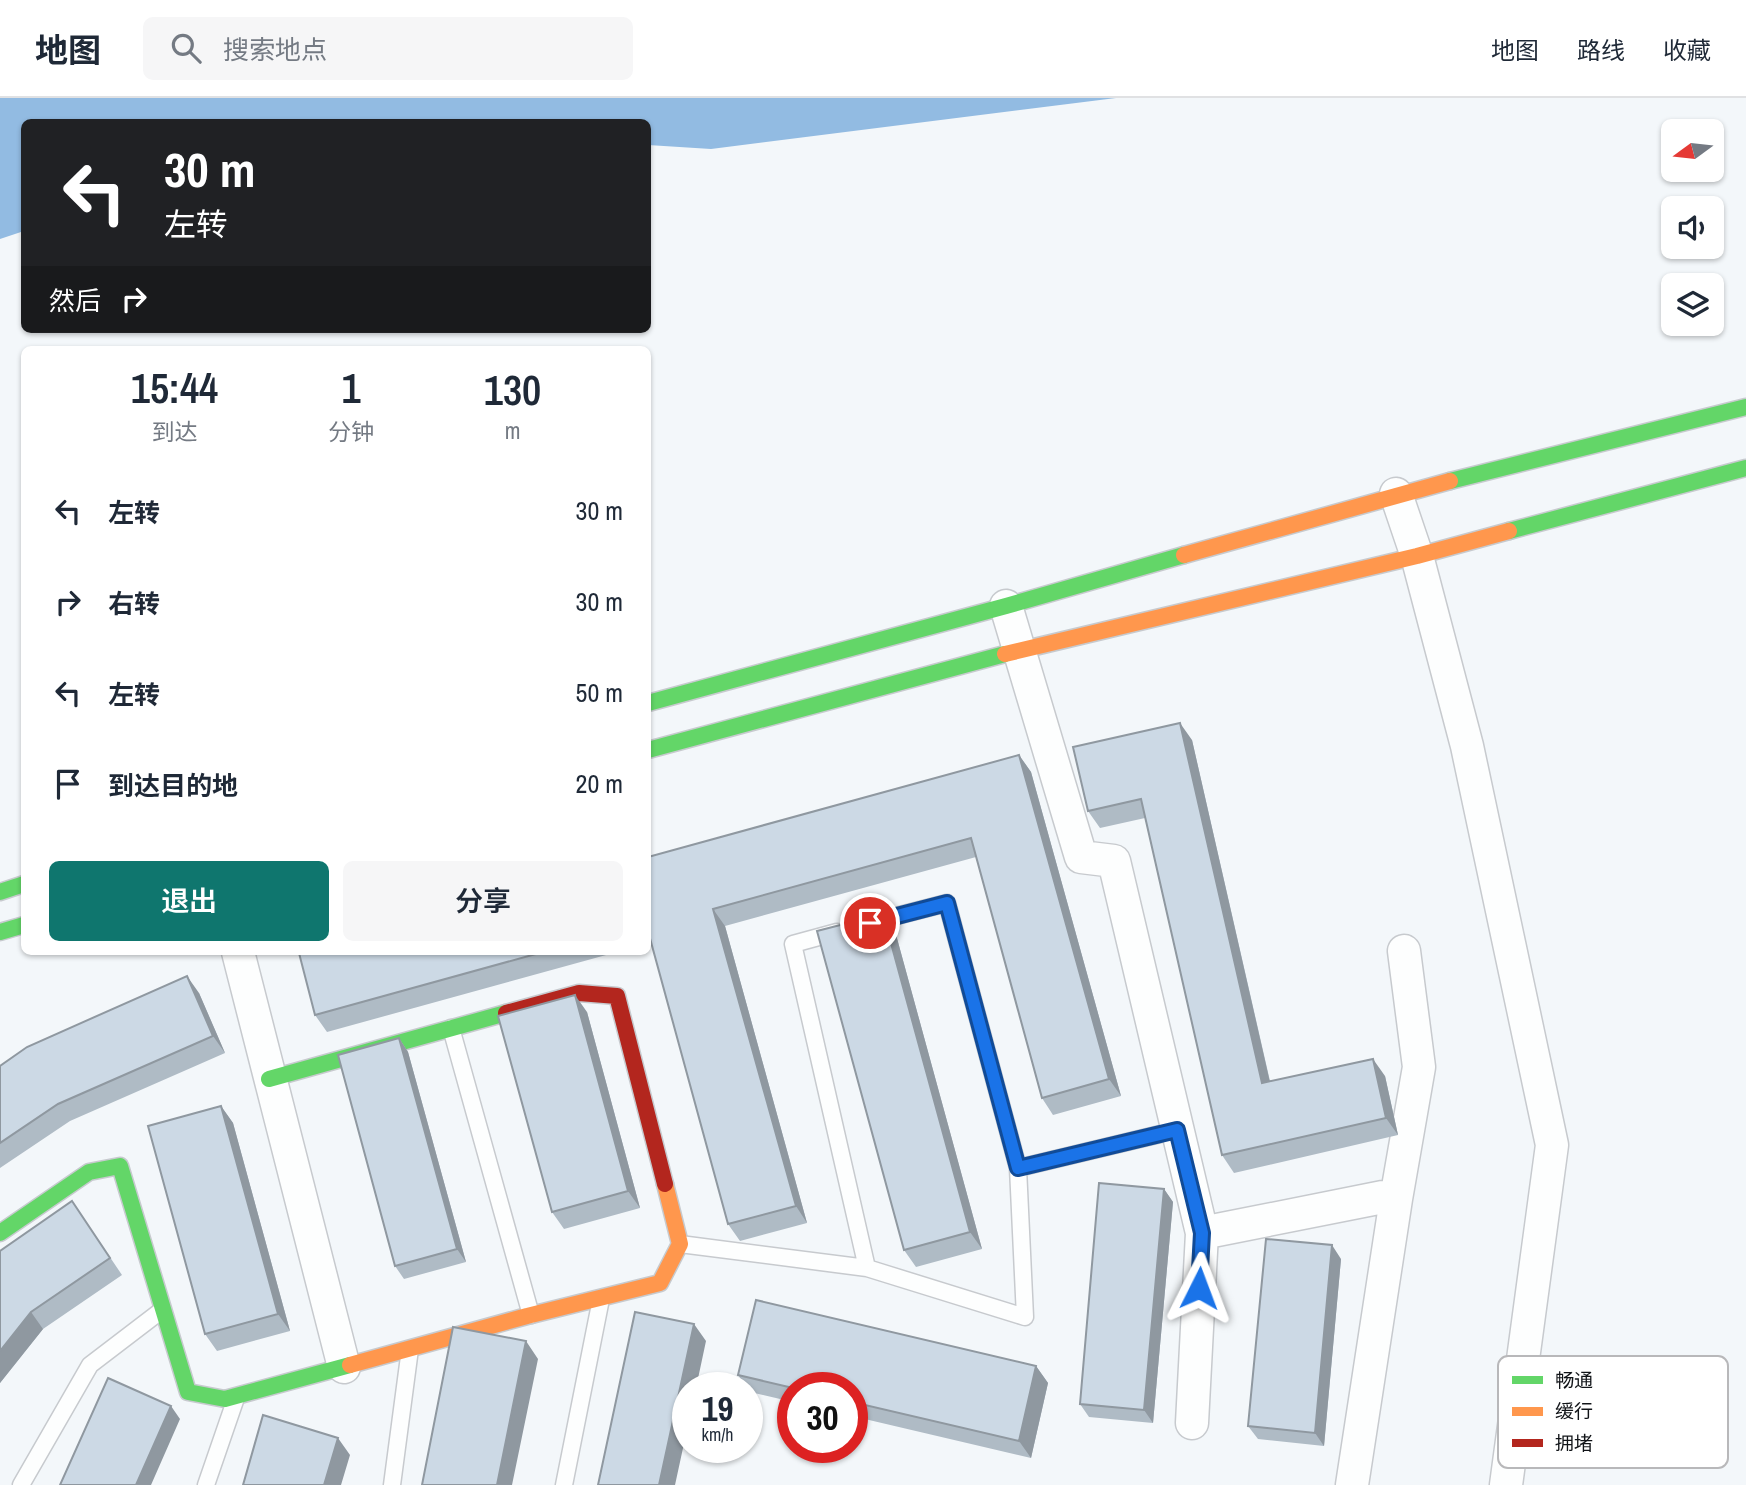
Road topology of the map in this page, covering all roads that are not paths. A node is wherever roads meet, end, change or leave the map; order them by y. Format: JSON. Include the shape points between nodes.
{"nodes":[{"id":1,"x":1746,"y":407,"type":"edge"},
{"id":2,"x":1746,"y":468,"type":"edge"},
{"id":3,"x":1396,"y":494,"type":"junction"},
{"id":4,"x":1417,"y":556,"type":"junction"},
{"id":5,"x":1006,"y":606,"type":"junction"},
{"id":6,"x":1021,"y":650,"type":"junction"},
{"id":7,"x":651,"y":702,"type":"edge"},
{"id":8,"x":651,"y":749,"type":"edge"},
{"id":9,"x":21,"y":885,"type":"edge"},
{"id":10,"x":0,"y":892,"type":"edge"},
{"id":11,"x":21,"y":926,"type":"edge"},
{"id":12,"x":0,"y":932,"type":"edge"},
{"id":13,"x":1404,"y":951,"type":"dead end"},
{"id":14,"x":238,"y":955,"type":"edge"},
{"id":15,"x":451,"y":1028,"type":"junction"},
{"id":16,"x":269,"y":1079,"type":"junction"},
{"id":17,"x":1177,"y":1130,"type":"junction"},
{"id":18,"x":1018,"y":1168,"type":"junction"},
{"id":19,"x":1396,"y":1199,"type":"junction"},
{"id":20,"x":0,"y":1233,"type":"edge"},
{"id":21,"x":1202,"y":1233,"type":"junction"},
{"id":22,"x":680,"y":1244,"type":"junction"},
{"id":23,"x":867,"y":1268,"type":"junction"},
{"id":24,"x":602,"y":1297,"type":"junction"},
{"id":25,"x":164,"y":1309,"type":"junction"},
{"id":26,"x":531,"y":1315,"type":"junction"},
{"id":27,"x":410,"y":1349,"type":"junction"},
{"id":28,"x":1523,"y":1356,"type":"edge"},
{"id":29,"x":344,"y":1367,"type":"junction"},
{"id":30,"x":237,"y":1396,"type":"junction"},
{"id":31,"x":1192,"y":1423,"type":"dead end"},
{"id":32,"x":21,"y":1485,"type":"edge"},
{"id":33,"x":206,"y":1485,"type":"edge"},
{"id":34,"x":392,"y":1485,"type":"edge"},
{"id":35,"x":564,"y":1485,"type":"edge"},
{"id":36,"x":1352,"y":1485,"type":"edge"}],
"edges":[{"from":1,"to":3,"type":"main road"},
{"from":2,"to":4,"type":"main road"},
{"from":3,"to":4,"type":"street"},
{"from":3,"to":5,"type":"main road"},
{"from":4,"to":6,"type":"main road"},
{"from":4,"to":28,"type":"street","via":[[1467,746],[1552,1145]]},
{"from":5,"to":6,"type":"street"},
{"from":5,"to":7,"type":"main road"},
{"from":6,"to":8,"type":"main road"},
{"from":6,"to":17,"type":"street","via":[[1081,858],[1114,860]]},
{"from":9,"to":10,"type":"main road"},
{"from":11,"to":12,"type":"main road"},
{"from":13,"to":19,"type":"street","via":[[1419,1068]]},
{"from":14,"to":16,"type":"street"},
{"from":15,"to":16,"type":"main road"},
{"from":15,"to":22,"type":"main road","via":[[579,993],[617,996]]},
{"from":15,"to":26,"type":"lane"},
{"from":16,"to":29,"type":"street"},
{"from":17,"to":18,"type":"lane"},
{"from":17,"to":21,"type":"street"},
{"from":18,"to":23,"type":"lane","via":[[1025,1318]]},
{"from":18,"to":23,"type":"lane","via":[[947,903],[793,943]]},
{"from":19,"to":21,"type":"street","via":[[1383,1197]]},
{"from":19,"to":36,"type":"street"},
{"from":20,"to":25,"type":"main road","via":[[89,1172],[120,1166]]},
{"from":21,"to":31,"type":"street"},
{"from":22,"to":23,"type":"lane"},
{"from":22,"to":24,"type":"main road","via":[[660,1283]]},
{"from":24,"to":26,"type":"main road"},
{"from":24,"to":35,"type":"lane"},
{"from":25,"to":30,"type":"main road","via":[[188,1392],[225,1399]]},
{"from":25,"to":32,"type":"lane","via":[[90,1364]]},
{"from":26,"to":27,"type":"main road"},
{"from":27,"to":29,"type":"main road"},
{"from":27,"to":34,"type":"lane"},
{"from":29,"to":30,"type":"main road"},
{"from":30,"to":33,"type":"lane"}]}
